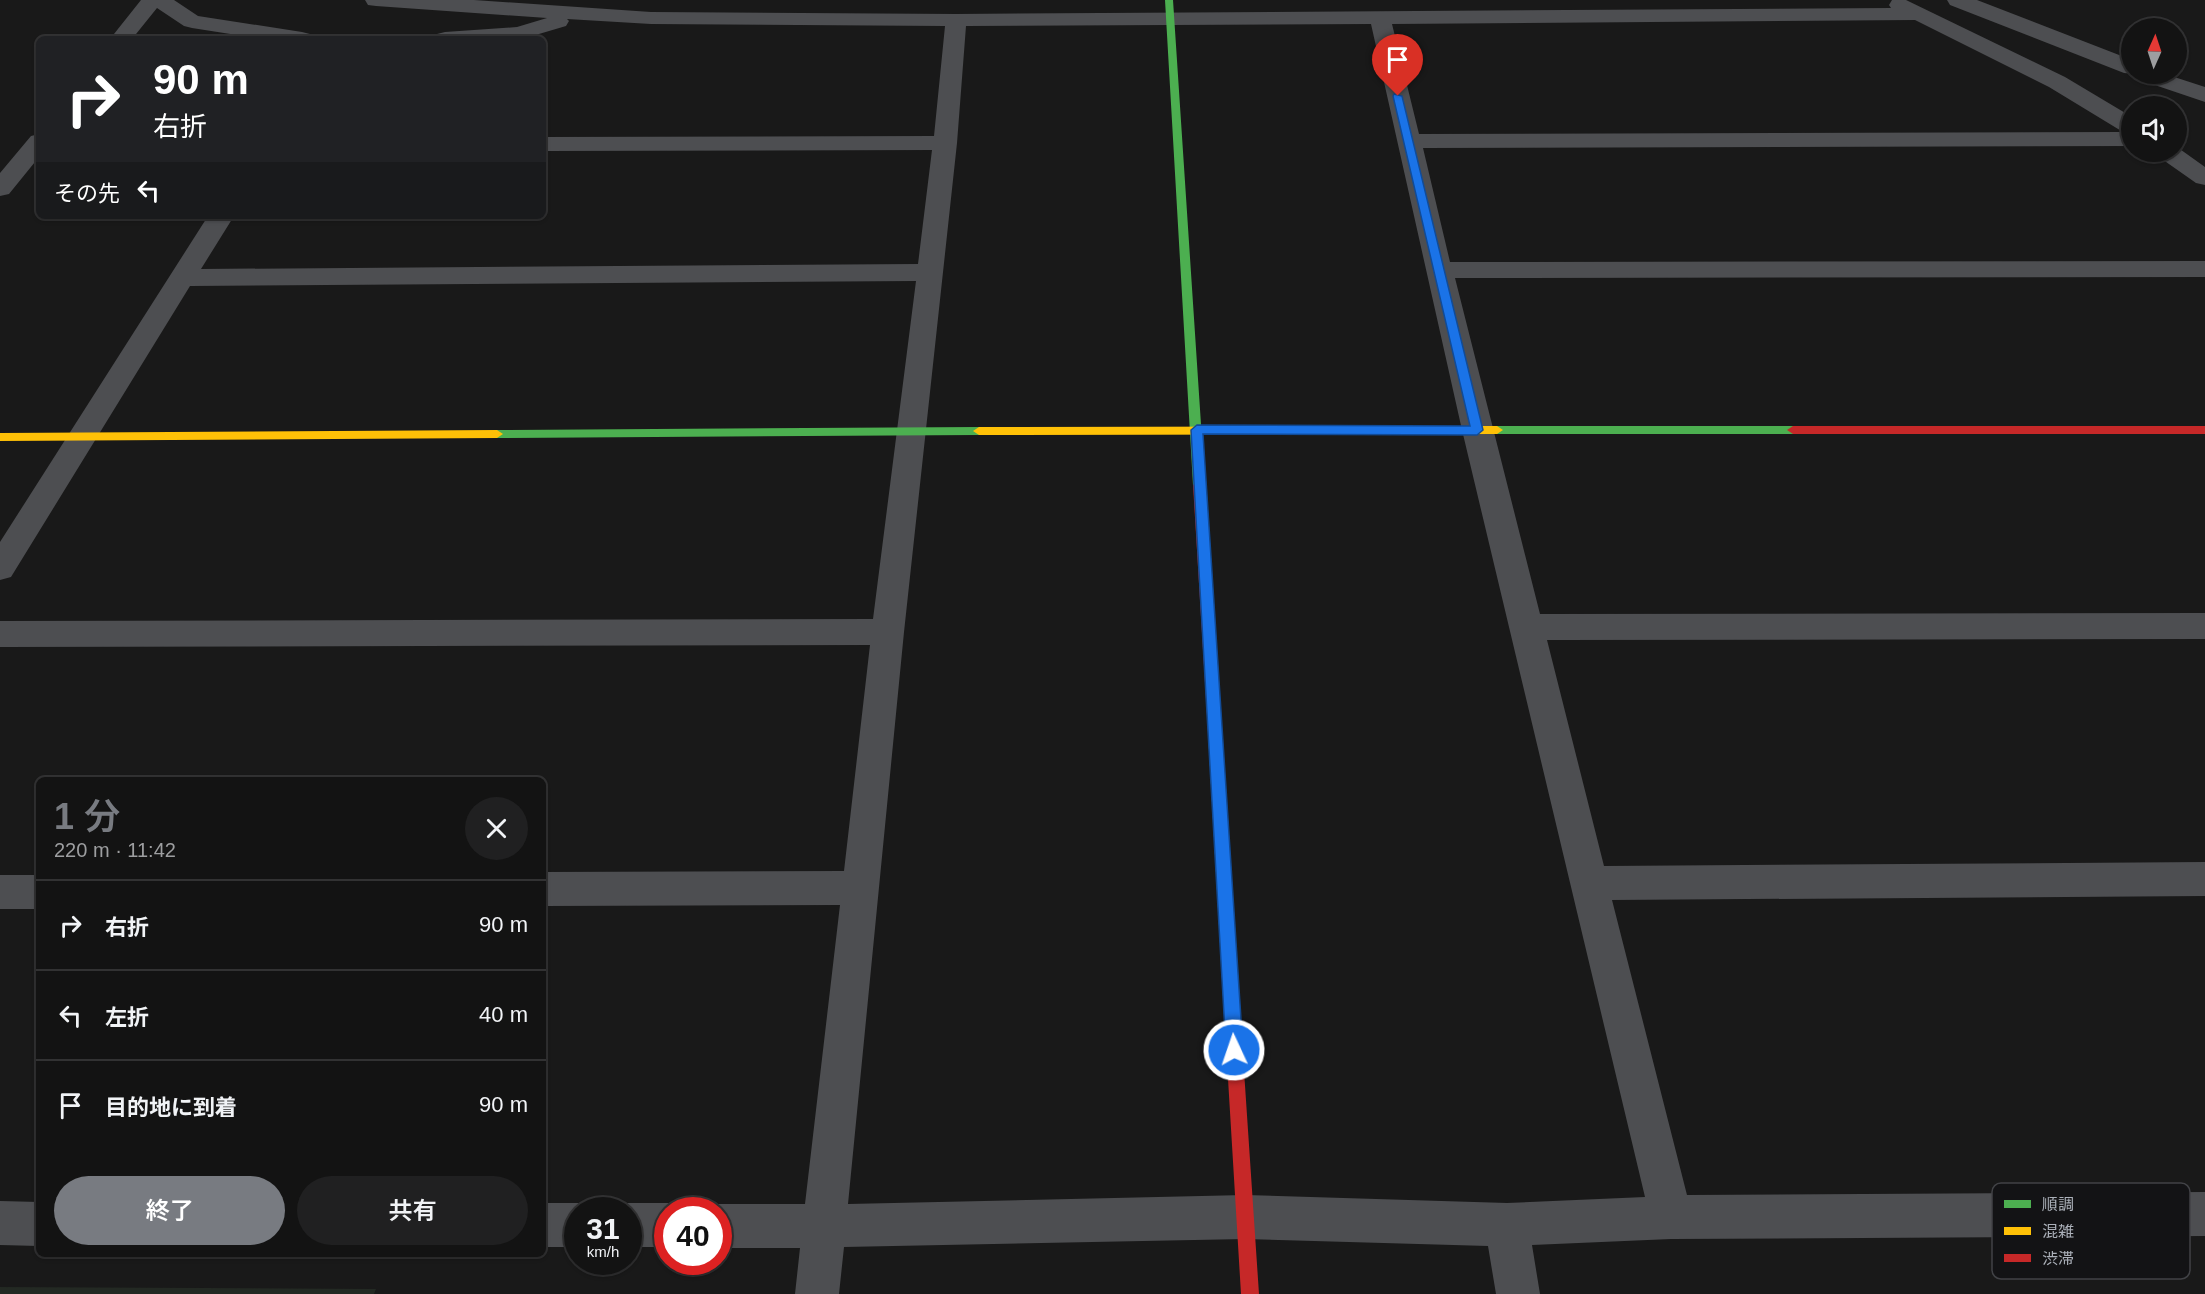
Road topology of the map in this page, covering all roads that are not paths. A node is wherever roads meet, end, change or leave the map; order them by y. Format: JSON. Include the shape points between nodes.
{"nodes":[{"id":1,"x":153,"y":0,"type":"edge"},
{"id":2,"x":159,"y":0,"type":"edge"},
{"id":3,"x":376,"y":0,"type":"edge"},
{"id":4,"x":1892,"y":0,"type":"edge"},
{"id":5,"x":1958,"y":0,"type":"edge"},
{"id":6,"x":654,"y":9,"type":"edge"},
{"id":7,"x":1170,"y":9,"type":"edge"},
{"id":8,"x":573,"y":13,"type":"junction"},
{"id":9,"x":1919,"y":14,"type":"junction"},
{"id":10,"x":1380,"y":17,"type":"junction"},
{"id":11,"x":956,"y":20,"type":"junction"},
{"id":12,"x":123,"y":36,"type":"edge"},
{"id":13,"x":284,"y":36,"type":"edge"},
{"id":14,"x":482,"y":36,"type":"edge"},
{"id":15,"x":2121,"y":65,"type":"edge"},
{"id":16,"x":2174,"y":84,"type":"edge"},
{"id":17,"x":2205,"y":95,"type":"edge"},
{"id":18,"x":2121,"y":120,"type":"edge"},
{"id":19,"x":2121,"y":139,"type":"edge"},
{"id":20,"x":1408,"y":141,"type":"junction"},
{"id":21,"x":945,"y":143,"type":"junction"},
{"id":22,"x":546,"y":144,"type":"edge"},
{"id":23,"x":36,"y":146,"type":"edge"},
{"id":24,"x":2182,"y":162,"type":"edge"},
{"id":25,"x":2205,"y":178,"type":"edge"},
{"id":26,"x":0,"y":189,"type":"edge"},
{"id":27,"x":219,"y":219,"type":"edge"},
{"id":28,"x":2205,"y":269,"type":"edge"},
{"id":29,"x":1439,"y":270,"type":"junction"},
{"id":30,"x":930,"y":272,"type":"junction"},
{"id":31,"x":182,"y":278,"type":"junction"},
{"id":32,"x":1197,"y":430,"type":"junction"},
{"id":33,"x":1477,"y":430,"type":"junction"},
{"id":34,"x":2205,"y":430,"type":"edge"},
{"id":35,"x":911,"y":431,"type":"junction"},
{"id":36,"x":0,"y":437,"type":"edge"},
{"id":37,"x":82,"y":437,"type":"junction"},
{"id":38,"x":0,"y":568,"type":"edge"},
{"id":39,"x":2205,"y":626,"type":"edge"},
{"id":40,"x":1527,"y":627,"type":"junction"},
{"id":41,"x":888,"y":632,"type":"junction"},
{"id":42,"x":0,"y":634,"type":"edge"},
{"id":43,"x":2205,"y":879,"type":"edge"},
{"id":44,"x":1590,"y":883,"type":"junction"},
{"id":45,"x":861,"y":888,"type":"junction"},
{"id":46,"x":546,"y":890,"type":"edge"},
{"id":47,"x":0,"y":892,"type":"edge"},
{"id":48,"x":36,"y":892,"type":"edge"},
{"id":49,"x":2190,"y":1214,"type":"edge"},
{"id":50,"x":2205,"y":1214,"type":"edge"},
{"id":51,"x":1992,"y":1215,"type":"edge"},
{"id":52,"x":1245,"y":1217,"type":"junction"},
{"id":53,"x":1671,"y":1217,"type":"junction"},
{"id":54,"x":0,"y":1223,"type":"edge"},
{"id":55,"x":36,"y":1224,"type":"edge"},
{"id":56,"x":546,"y":1225,"type":"edge"},
{"id":57,"x":564,"y":1225,"type":"edge"},
{"id":58,"x":1507,"y":1225,"type":"junction"},
{"id":59,"x":732,"y":1226,"type":"edge"},
{"id":60,"x":823,"y":1226,"type":"junction"},
{"id":61,"x":817,"y":1294,"type":"edge"},
{"id":62,"x":1250,"y":1294,"type":"edge"},
{"id":63,"x":1518,"y":1294,"type":"edge"}],
"edges":[{"from":1,"to":12,"type":"street"},
{"from":2,"to":13,"type":"street","via":[[192,21]]},
{"from":3,"to":8,"type":"street"},
{"from":4,"to":9,"type":"street"},
{"from":5,"to":15,"type":"street"},
{"from":6,"to":8,"type":"street"},
{"from":6,"to":11,"type":"street"},
{"from":7,"to":10,"type":"street"},
{"from":7,"to":11,"type":"street"},
{"from":7,"to":32,"type":"street"},
{"from":8,"to":14,"type":"street","via":[[546,27]]},
{"from":9,"to":10,"type":"street"},
{"from":9,"to":18,"type":"street","via":[[2056,82]]},
{"from":10,"to":20,"type":"street"},
{"from":11,"to":21,"type":"street"},
{"from":16,"to":17,"type":"street"},
{"from":19,"to":20,"type":"street"},
{"from":20,"to":29,"type":"street"},
{"from":21,"to":22,"type":"street"},
{"from":21,"to":30,"type":"street"},
{"from":23,"to":26,"type":"street"},
{"from":24,"to":25,"type":"street"},
{"from":27,"to":31,"type":"street"},
{"from":28,"to":29,"type":"street"},
{"from":29,"to":33,"type":"street"},
{"from":30,"to":31,"type":"street"},
{"from":30,"to":35,"type":"street"},
{"from":31,"to":37,"type":"street"},
{"from":32,"to":33,"type":"street"},
{"from":32,"to":35,"type":"street"},
{"from":32,"to":52,"type":"street"},
{"from":33,"to":34,"type":"street"},
{"from":33,"to":40,"type":"street"},
{"from":35,"to":37,"type":"street"},
{"from":35,"to":41,"type":"street"},
{"from":36,"to":37,"type":"street"},
{"from":37,"to":38,"type":"street"},
{"from":39,"to":40,"type":"street"},
{"from":40,"to":44,"type":"street"},
{"from":41,"to":42,"type":"street"},
{"from":41,"to":45,"type":"street"},
{"from":43,"to":44,"type":"street"},
{"from":44,"to":53,"type":"street"},
{"from":45,"to":46,"type":"street"},
{"from":45,"to":60,"type":"street"},
{"from":47,"to":48,"type":"street"},
{"from":49,"to":50,"type":"street"},
{"from":51,"to":53,"type":"street"},
{"from":52,"to":58,"type":"street"},
{"from":52,"to":60,"type":"street"},
{"from":52,"to":62,"type":"street"},
{"from":53,"to":58,"type":"street"},
{"from":54,"to":55,"type":"street"},
{"from":56,"to":57,"type":"street"},
{"from":58,"to":63,"type":"street"},
{"from":59,"to":60,"type":"street"},
{"from":60,"to":61,"type":"street"}]}
